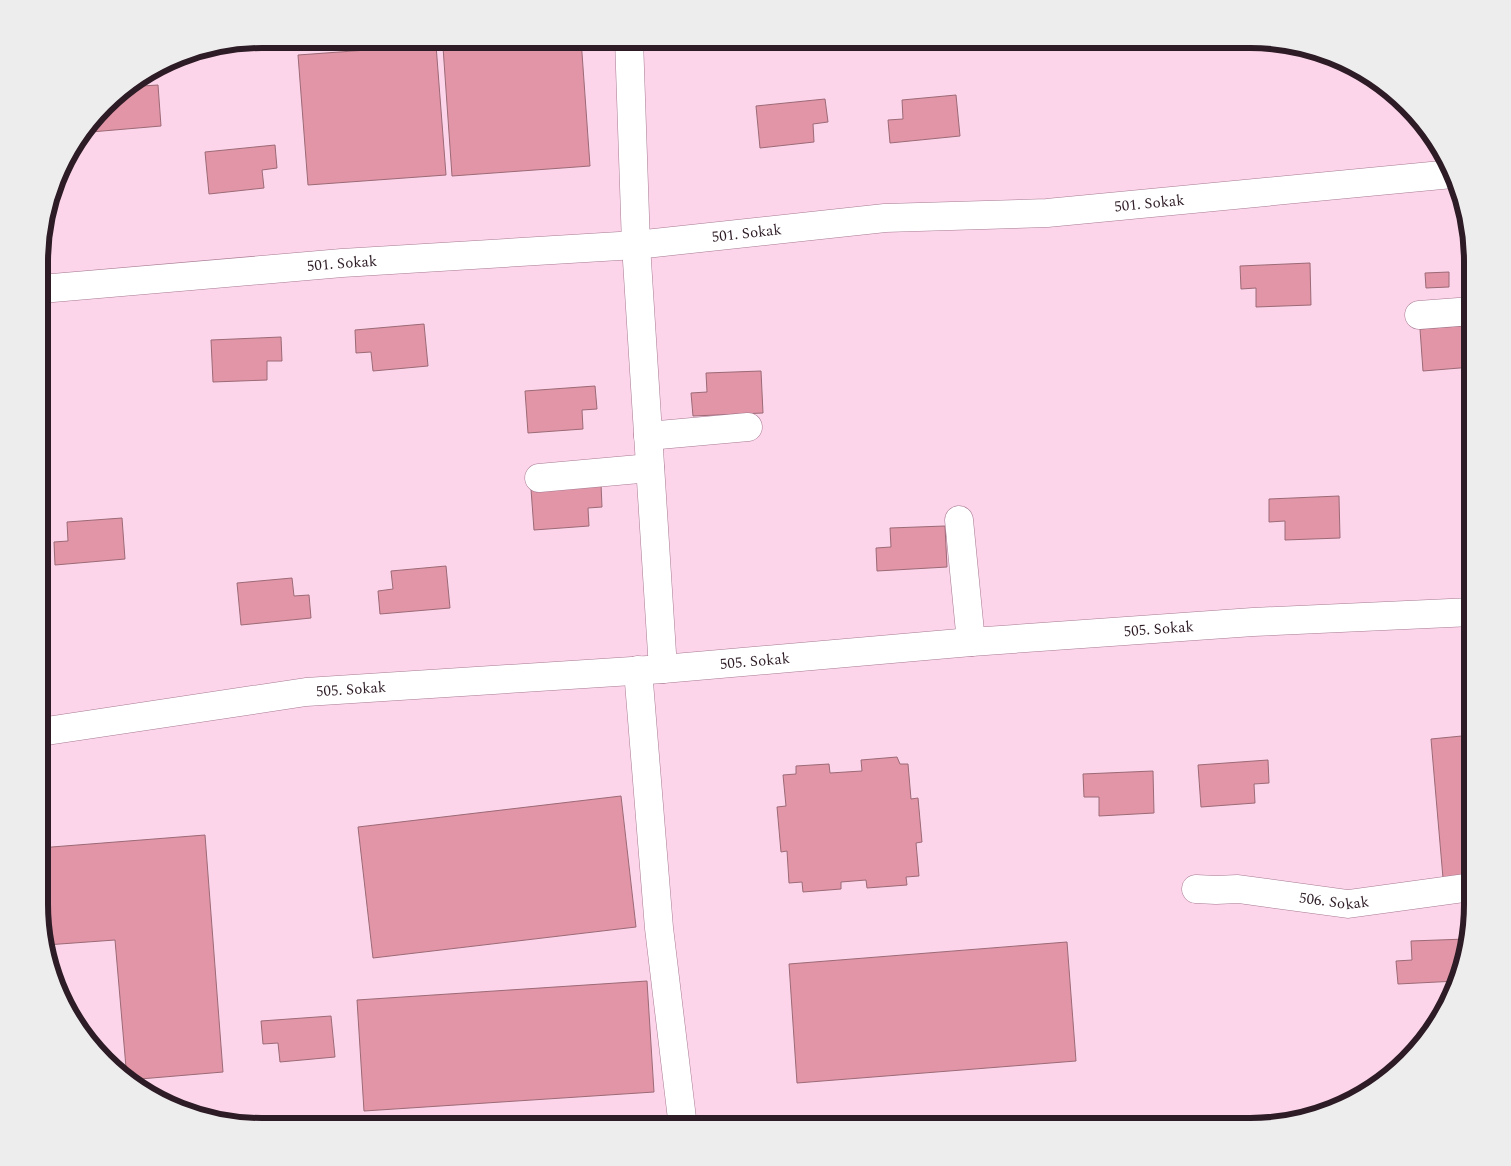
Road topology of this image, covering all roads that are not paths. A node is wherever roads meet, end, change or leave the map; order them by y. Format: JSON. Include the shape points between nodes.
{"nodes":[{"id":1,"x":629,"y":48,"type":"edge"},
{"id":2,"x":1445,"y":175,"type":"edge"},
{"id":3,"x":636,"y":245,"type":"junction"},
{"id":4,"x":48,"y":288,"type":"edge"},
{"id":5,"x":1464,"y":312,"type":"edge"},
{"id":6,"x":1419,"y":315,"type":"dead end"},
{"id":7,"x":748,"y":427,"type":"dead end"},
{"id":8,"x":648,"y":436,"type":"junction"},
{"id":9,"x":650,"y":468,"type":"junction"},
{"id":10,"x":539,"y":478,"type":"dead end"},
{"id":11,"x":959,"y":520,"type":"dead end"},
{"id":12,"x":1464,"y":612,"type":"edge"},
{"id":13,"x":971,"y":642,"type":"junction"},
{"id":14,"x":650,"y":669,"type":"junction"},
{"id":15,"x":48,"y":731,"type":"edge"},
{"id":16,"x":1464,"y":888,"type":"edge"},
{"id":17,"x":1196,"y":889,"type":"dead end"},
{"id":18,"x":681,"y":1118,"type":"edge"}],
"edges":[{"from":1,"to":3,"type":"street"},
{"from":2,"to":3,"type":"street","name":"501. Sokak","via":[[1047,213],[885,218]]},
{"from":3,"to":4,"type":"street","name":"501. Sokak","via":[[342,264]]},
{"from":3,"to":8,"type":"street"},
{"from":5,"to":6,"type":"street"},
{"from":7,"to":8,"type":"street"},
{"from":8,"to":9,"type":"street"},
{"from":9,"to":10,"type":"street"},
{"from":9,"to":14,"type":"street"},
{"from":11,"to":13,"type":"street"},
{"from":12,"to":13,"type":"street","name":"505. Sokak","via":[[1253,622]]},
{"from":13,"to":14,"type":"street","name":"505. Sokak"},
{"from":14,"to":15,"type":"street","name":"505. Sokak","via":[[306,692]]},
{"from":14,"to":18,"type":"street","via":[[659,928]]},
{"from":16,"to":17,"type":"street","name":"506. Sokak","via":[[1348,904],[1238,889]]}]}
